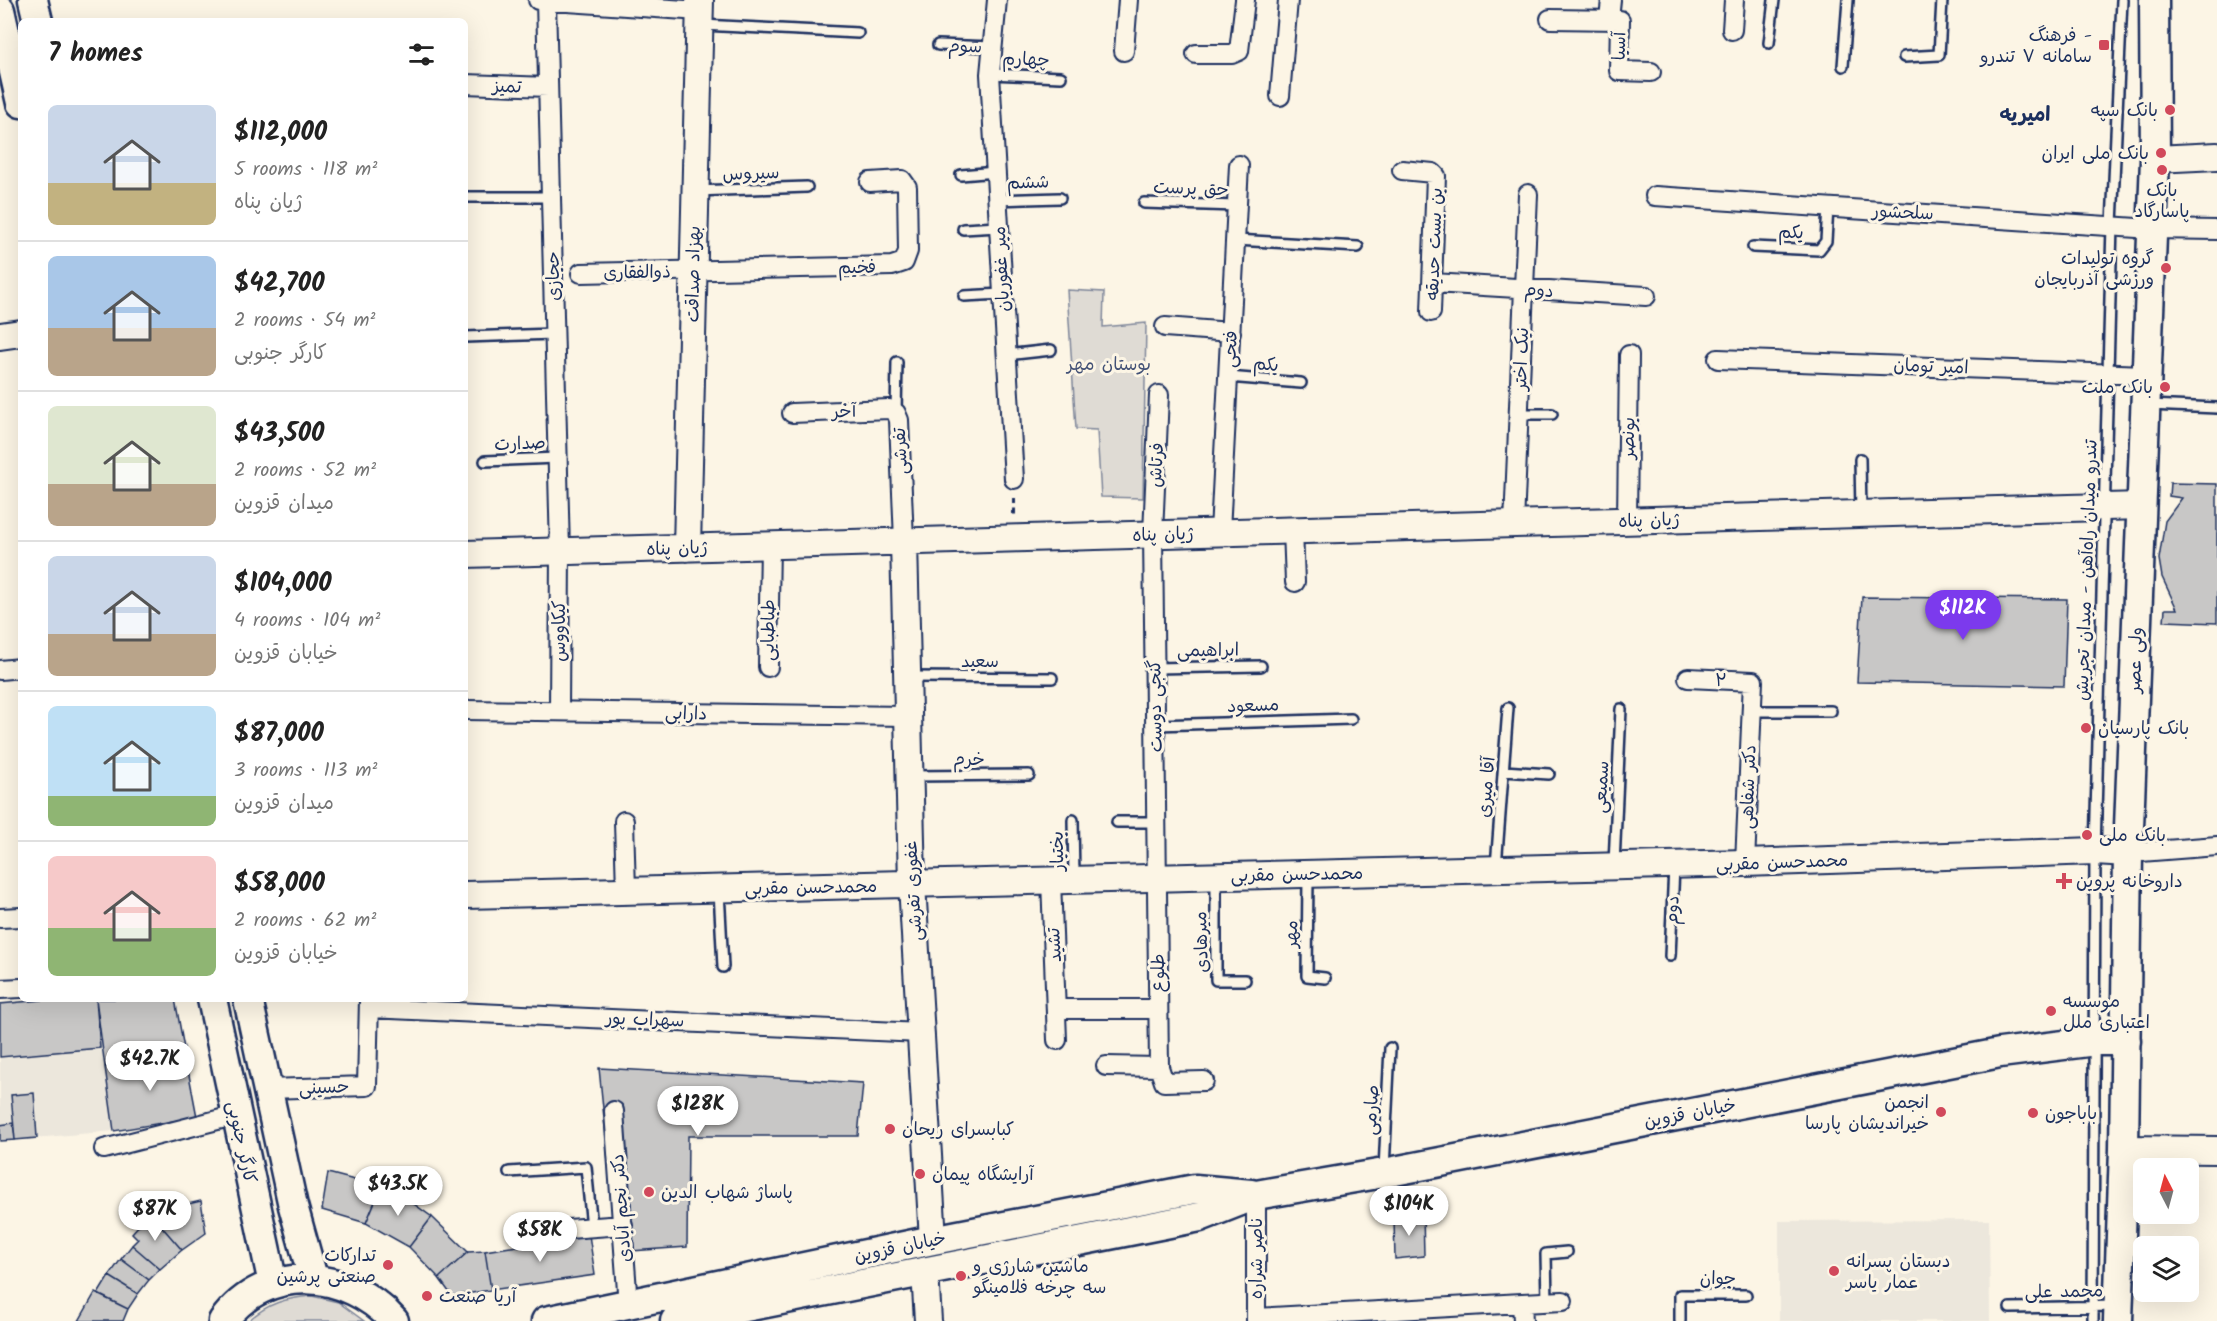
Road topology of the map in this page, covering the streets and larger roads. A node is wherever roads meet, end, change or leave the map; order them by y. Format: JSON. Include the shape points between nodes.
{"nodes":[{"id":1,"x":33,"y":0,"type":"edge"},
{"id":2,"x":538,"y":0,"type":"edge"},
{"id":3,"x":997,"y":0,"type":"edge"},
{"id":4,"x":1128,"y":0,"type":"edge"},
{"id":5,"x":1245,"y":0,"type":"edge"},
{"id":6,"x":1288,"y":0,"type":"edge"},
{"id":7,"x":1611,"y":0,"type":"edge"},
{"id":8,"x":1734,"y":0,"type":"edge"},
{"id":9,"x":2154,"y":0,"type":"edge"},
{"id":10,"x":546,"y":1,"type":"edge"},
{"id":11,"x":0,"y":10,"type":"edge"},
{"id":12,"x":700,"y":12,"type":"edge"},
{"id":13,"x":37,"y":18,"type":"edge"},
{"id":14,"x":1550,"y":19,"type":"dead end"},
{"id":15,"x":1609,"y":20,"type":"junction"},
{"id":16,"x":1731,"y":30,"type":"dead end"},
{"id":17,"x":1125,"y":51,"type":"dead end"},
{"id":18,"x":1196,"y":54,"type":"dead end"},
{"id":19,"x":1651,"y":72,"type":"dead end"},
{"id":20,"x":468,"y":84,"type":"edge"},
{"id":21,"x":548,"y":87,"type":"junction"},
{"id":22,"x":18,"y":90,"type":"edge"},
{"id":23,"x":1281,"y":96,"type":"dead end"},
{"id":24,"x":2217,"y":156,"type":"edge"},
{"id":25,"x":2155,"y":159,"type":"junction"},
{"id":26,"x":1239,"y":165,"type":"dead end"},
{"id":27,"x":1402,"y":170,"type":"dead end"},
{"id":28,"x":870,"y":182,"type":"dead end"},
{"id":29,"x":1528,"y":194,"type":"dead end"},
{"id":30,"x":1654,"y":196,"type":"dead end"},
{"id":31,"x":2152,"y":229,"type":"junction"},
{"id":32,"x":2217,"y":230,"type":"edge"},
{"id":33,"x":693,"y":271,"type":"junction"},
{"id":34,"x":581,"y":273,"type":"dead end"},
{"id":35,"x":1433,"y":283,"type":"junction"},
{"id":36,"x":1524,"y":289,"type":"junction"},
{"id":37,"x":1646,"y":297,"type":"dead end"},
{"id":38,"x":1431,"y":312,"type":"dead end"},
{"id":39,"x":1165,"y":327,"type":"dead end"},
{"id":40,"x":1231,"y":332,"type":"junction"},
{"id":41,"x":18,"y":333,"type":"edge"},
{"id":42,"x":0,"y":336,"type":"edge"},
{"id":43,"x":1629,"y":355,"type":"dead end"},
{"id":44,"x":1718,"y":359,"type":"dead end"},
{"id":45,"x":2145,"y":375,"type":"junction"},
{"id":46,"x":1160,"y":395,"type":"dead end"},
{"id":47,"x":792,"y":413,"type":"dead end"},
{"id":48,"x":896,"y":413,"type":"joint"},
{"id":49,"x":1014,"y":479,"type":"road end"},
{"id":50,"x":2141,"y":506,"type":"junction"},
{"id":51,"x":1627,"y":520,"type":"junction"},
{"id":52,"x":1514,"y":524,"type":"junction"},
{"id":53,"x":1293,"y":530,"type":"junction"},
{"id":54,"x":1220,"y":532,"type":"junction"},
{"id":55,"x":1153,"y":534,"type":"junction"},
{"id":56,"x":904,"y":541,"type":"junction"},
{"id":57,"x":770,"y":545,"type":"junction"},
{"id":58,"x":687,"y":548,"type":"junction"},
{"id":59,"x":560,"y":551,"type":"junction"},
{"id":60,"x":468,"y":554,"type":"edge"},
{"id":61,"x":1295,"y":582,"type":"dead end"},
{"id":62,"x":768,"y":667,"type":"dead end"},
{"id":63,"x":18,"y":668,"type":"edge"},
{"id":64,"x":0,"y":670,"type":"edge"},
{"id":65,"x":1688,"y":678,"type":"dead end"},
{"id":66,"x":1753,"y":681,"type":"joint"},
{"id":67,"x":468,"y":710,"type":"edge"},
{"id":68,"x":559,"y":711,"type":"junction"},
{"id":69,"x":908,"y":716,"type":"junction"},
{"id":70,"x":624,"y":821,"type":"dead end"},
{"id":71,"x":2217,"y":846,"type":"edge"},
{"id":72,"x":2128,"y":853,"type":"junction"},
{"id":73,"x":1745,"y":863,"type":"junction"},
{"id":74,"x":1158,"y":878,"type":"junction"},
{"id":75,"x":1063,"y":880,"type":"junction"},
{"id":76,"x":912,"y":884,"type":"junction"},
{"id":77,"x":626,"y":891,"type":"junction"},
{"id":78,"x":468,"y":896,"type":"edge"},
{"id":79,"x":0,"y":918,"type":"edge"},
{"id":80,"x":18,"y":918,"type":"edge"},
{"id":81,"x":18,"y":988,"type":"edge"},
{"id":82,"x":0,"y":989,"type":"edge"},
{"id":83,"x":213,"y":1002,"type":"edge"},
{"id":84,"x":249,"y":1002,"type":"edge"},
{"id":85,"x":369,"y":1003,"type":"edge"},
{"id":86,"x":1056,"y":1009,"type":"junction"},
{"id":87,"x":1158,"y":1009,"type":"junction"},
{"id":88,"x":921,"y":1032,"type":"junction"},
{"id":89,"x":1057,"y":1040,"type":"dead end"},
{"id":90,"x":2126,"y":1041,"type":"junction"},
{"id":91,"x":1107,"y":1066,"type":"dead end"},
{"id":92,"x":1158,"y":1067,"type":"junction"},
{"id":93,"x":1204,"y":1081,"type":"dead end"},
{"id":94,"x":267,"y":1089,"type":"junction"},
{"id":95,"x":614,"y":1111,"type":"dead end"},
{"id":96,"x":237,"y":1115,"type":"junction"},
{"id":97,"x":104,"y":1149,"type":"dead end"},
{"id":98,"x":2124,"y":1149,"type":"junction"},
{"id":99,"x":2217,"y":1150,"type":"edge"},
{"id":100,"x":1256,"y":1195,"type":"junction"},
{"id":101,"x":623,"y":1225,"type":"junction"},
{"id":102,"x":541,"y":1231,"type":"dead end"},
{"id":103,"x":933,"y":1240,"type":"junction"},
{"id":104,"x":925,"y":1272,"type":"junction"},
{"id":105,"x":313,"y":1278,"type":"junction"},
{"id":106,"x":273,"y":1284,"type":"junction"},
{"id":107,"x":1555,"y":1301,"type":"road end"},
{"id":108,"x":628,"y":1305,"type":"junction"},
{"id":109,"x":2110,"y":1311,"type":"edge"},
{"id":110,"x":1523,"y":1312,"type":"edge"},
{"id":111,"x":1390,"y":1316,"type":"edge"},
{"id":112,"x":720,"y":1317,"type":"edge"},
{"id":113,"x":1256,"y":1320,"type":"edge"},
{"id":114,"x":222,"y":1321,"type":"edge"},
{"id":115,"x":394,"y":1321,"type":"edge"},
{"id":116,"x":546,"y":1321,"type":"edge"},
{"id":117,"x":675,"y":1321,"type":"edge"},
{"id":118,"x":928,"y":1321,"type":"edge"}],
"edges":[{"from":1,"to":13,"type":"main road"},
{"from":2,"to":10,"type":"street"},
{"from":3,"to":49,"type":"street","name":"میر غفوریان","via":[[990,74]]},
{"from":4,"to":17,"type":"street"},
{"from":5,"to":18,"type":"street","via":[[1239,51]]},
{"from":6,"to":23,"type":"street"},
{"from":7,"to":15,"type":"street","name":"آسیا"},
{"from":8,"to":16,"type":"street"},
{"from":9,"to":25,"type":"main road","name":"ولی عصر"},
{"from":10,"to":12,"type":"street"},
{"from":10,"to":21,"type":"street","name":"حجازی"},
{"from":11,"to":22,"type":"main road"},
{"from":12,"to":33,"type":"street","name":"بهزاد صداقت"},
{"from":14,"to":15,"type":"street"},
{"from":15,"to":19,"type":"street","name":"آسیا","via":[[1620,20],[1619,71]]},
{"from":20,"to":21,"type":"street","name":"تمیز"},
{"from":21,"to":59,"type":"street","name":"حجازی"},
{"from":24,"to":25,"type":"street"},
{"from":25,"to":31,"type":"main road","name":"ولی عصر"},
{"from":26,"to":40,"type":"street","name":"فتحی"},
{"from":27,"to":35,"type":"street","name":"بن بست حدیقه","via":[[1437,176]]},
{"from":28,"to":33,"type":"street","name":"فخیم","via":[[896,179],[907,187],[908,251],[904,262],[892,266]]},
{"from":29,"to":36,"type":"street","name":"نیک اختر"},
{"from":30,"to":31,"type":"street","name":"سلحشور"},
{"from":31,"to":32,"type":"street","name":"سلحشور"},
{"from":31,"to":45,"type":"main road","name":"ولی عصر"},
{"from":33,"to":34,"type":"street","name":"ذوالفقاری"},
{"from":33,"to":58,"type":"street","name":"بهزاد صداقت"},
{"from":35,"to":36,"type":"street","name":"دوم"},
{"from":35,"to":38,"type":"street","name":"بن بست حدیقه"},
{"from":36,"to":37,"type":"street","name":"دوم"},
{"from":36,"to":52,"type":"street","name":"نیک اختر"},
{"from":39,"to":40,"type":"street"},
{"from":40,"to":54,"type":"street","name":"فتحی"},
{"from":41,"to":42,"type":"street"},
{"from":43,"to":51,"type":"street","name":"بونصر"},
{"from":44,"to":45,"type":"street","name":"امیر تومان"},
{"from":45,"to":50,"type":"main road","name":"ولی عصر"},
{"from":46,"to":55,"type":"street","name":"فرتاش"},
{"from":47,"to":48,"type":"street","name":"آخر","via":[[889,409]]},
{"from":48,"to":56,"type":"street","name":"تفرشی"},
{"from":50,"to":51,"type":"street","name":"ژیان پناه"},
{"from":50,"to":72,"type":"main road","name":"ولی عصر"},
{"from":51,"to":52,"type":"street","name":"ژیان پناه"},
{"from":52,"to":53,"type":"street","name":"ژیان پناه"},
{"from":53,"to":54,"type":"street","name":"ژیان پناه"},
{"from":53,"to":61,"type":"street"},
{"from":54,"to":55,"type":"street","name":"ژیان پناه"},
{"from":55,"to":56,"type":"street","name":"ژیان پناه"},
{"from":55,"to":74,"type":"street","name":"گنجی دوست"},
{"from":56,"to":57,"type":"street","name":"ژیان پناه"},
{"from":56,"to":69,"type":"street","name":"غفوری تفرشی"},
{"from":57,"to":58,"type":"street","name":"ژیان پناه"},
{"from":57,"to":62,"type":"street","name":"طباطبایی"},
{"from":58,"to":59,"type":"street","name":"ژیان پناه"},
{"from":59,"to":60,"type":"street","name":"ژیان پناه"},
{"from":59,"to":68,"type":"street","name":"کیکاووس"},
{"from":63,"to":64,"type":"street"},
{"from":65,"to":66,"type":"street","name":"۲"},
{"from":66,"to":73,"type":"street","name":"دکتر شفاهی"},
{"from":67,"to":68,"type":"street","name":"دارابی"},
{"from":68,"to":69,"type":"street","name":"دارابی"},
{"from":69,"to":76,"type":"street","name":"غفوری تفرشی"},
{"from":70,"to":77,"type":"street"},
{"from":71,"to":72,"type":"street"},
{"from":72,"to":73,"type":"street","name":"محمدحسن مقربی"},
{"from":72,"to":90,"type":"main road","name":"ولی عصر"},
{"from":73,"to":74,"type":"street","name":"محمدحسن مقربی"},
{"from":74,"to":75,"type":"street","name":"محمدحسن مقربی"},
{"from":74,"to":87,"type":"street","name":"طلوع"},
{"from":75,"to":76,"type":"street","name":"محمدحسن مقربی"},
{"from":75,"to":86,"type":"street","name":"تشید"},
{"from":76,"to":77,"type":"street","name":"محمدحسن مقربی"},
{"from":76,"to":88,"type":"street","name":"غفوری تفرشی"},
{"from":77,"to":78,"type":"street","name":"محمدحسن مقربی"},
{"from":79,"to":80,"type":"street"},
{"from":81,"to":82,"type":"street"},
{"from":83,"to":96,"type":"main road","name":"کارگر جنوبی"},
{"from":84,"to":94,"type":"main road","name":"کارگر جنوبی"},
{"from":85,"to":88,"type":"street","name":"سهراب پور"},
{"from":85,"to":94,"type":"street","name":"حسینی","via":[[367,1086]]},
{"from":86,"to":87,"type":"street"},
{"from":86,"to":89,"type":"street","name":"تشید"},
{"from":87,"to":92,"type":"street","name":"طلوع"},
{"from":88,"to":103,"type":"street","name":"غفوری تفرشی"},
{"from":90,"to":98,"type":"main road","name":"ولی عصر"},
{"from":90,"to":100,"type":"main road","name":"خیابان قزوین","via":[[2000,1053]]},
{"from":91,"to":92,"type":"street"},
{"from":92,"to":93,"type":"street","via":[[1164,1082]]},
{"from":94,"to":105,"type":"main road","name":"کارگر جنوبی"},
{"from":95,"to":101,"type":"street","name":"دکتر نجم آبادی"},
{"from":96,"to":97,"type":"street"},
{"from":96,"to":106,"type":"main road","name":"کارگر جنوبی"},
{"from":98,"to":99,"type":"street"},
{"from":98,"to":109,"type":"main road","name":"ولی عصر"},
{"from":100,"to":103,"type":"main road","name":"خیابان قزوین","via":[[1195,1189]]},
{"from":100,"to":104,"type":"main road","name":"خیابان قزوین","via":[[1200,1217]]},
{"from":100,"to":113,"type":"street","name":"ناصر شراره"},
{"from":101,"to":102,"type":"street"},
{"from":101,"to":108,"type":"street","name":"دکتر نجم آبادی"},
{"from":103,"to":108,"type":"main road","name":"خیابان قزوین"},
{"from":104,"to":112,"type":"main road","name":"خیابان قزوین"},
{"from":104,"to":118,"type":"street"},
{"from":105,"to":106,"type":"main road"},
{"from":105,"to":115,"type":"main road","via":[[360,1292],[380,1305]]},
{"from":106,"to":114,"type":"main road","via":[[242,1299]]},
{"from":107,"to":110,"type":"street"},
{"from":108,"to":116,"type":"main road","name":"خیابان قزوین"},
{"from":110,"to":111,"type":"street"},
{"from":111,"to":113,"type":"street"},
{"from":112,"to":117,"type":"main road","name":"خیابان قزوین"}]}
